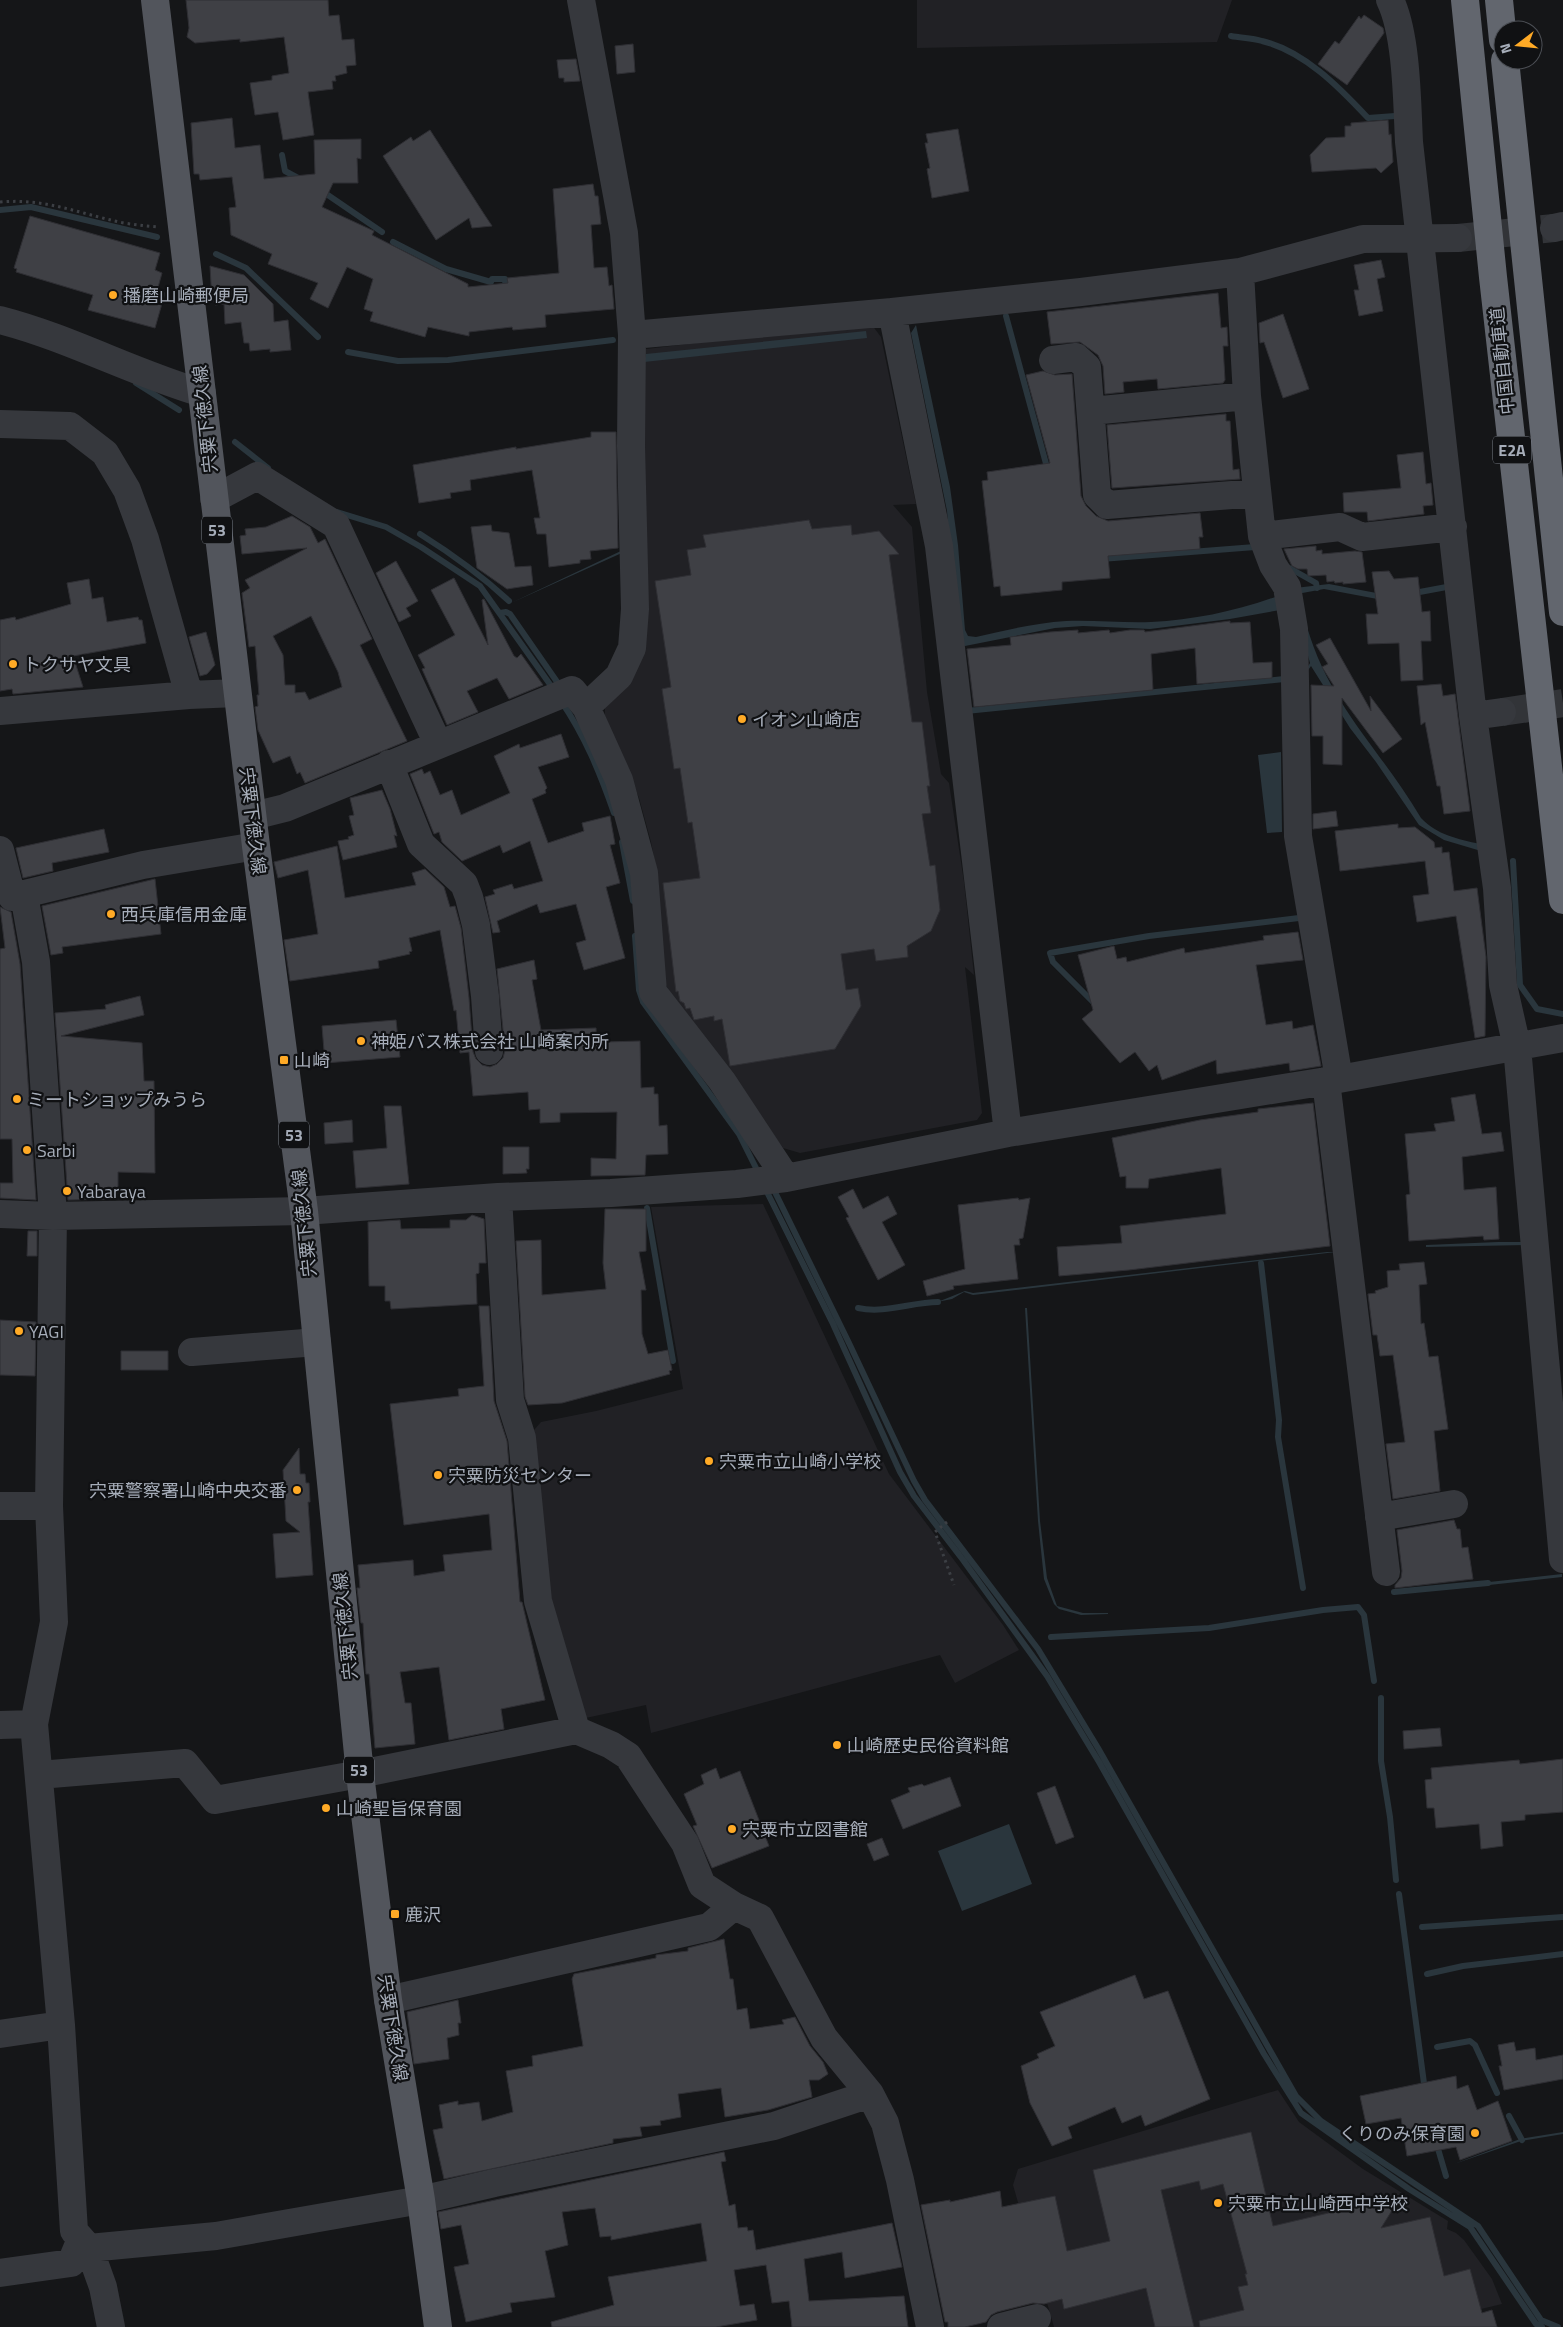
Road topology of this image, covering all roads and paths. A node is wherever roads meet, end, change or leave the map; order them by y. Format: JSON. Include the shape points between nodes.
{"nodes":[{"id":1,"x":155,"y":0,"type":"edge"},
{"id":2,"x":581,"y":0,"type":"edge"},
{"id":3,"x":1390,"y":0,"type":"edge"},
{"id":4,"x":1465,"y":0,"type":"edge"},
{"id":5,"x":1499,"y":0,"type":"edge"},
{"id":6,"x":1501,"y":20,"type":"edge"},
{"id":7,"x":1506,"y":70,"type":"edge"},
{"id":8,"x":0,"y":202,"type":"edge"},
{"id":9,"x":183,"y":230,"type":"junction"},
{"id":10,"x":1421,"y":237,"type":"junction"},
{"id":11,"x":1458,"y":238,"type":"tunnel mouth"},
{"id":12,"x":1240,"y":272,"type":"junction"},
{"id":13,"x":892,"y":312,"type":"junction"},
{"id":14,"x":0,"y":320,"type":"edge"},
{"id":15,"x":632,"y":335,"type":"junction"},
{"id":16,"x":1053,"y":360,"type":"dead end"},
{"id":17,"x":202,"y":393,"type":"junction"},
{"id":18,"x":1247,"y":396,"type":"junction"},
{"id":19,"x":1091,"y":411,"type":"junction"},
{"id":20,"x":0,"y":424,"type":"edge"},
{"id":21,"x":1257,"y":493,"type":"junction"},
{"id":22,"x":214,"y":499,"type":"junction"},
{"id":23,"x":1453,"y":528,"type":"junction"},
{"id":24,"x":1262,"y":536,"type":"junction"},
{"id":25,"x":1563,"y":612,"type":"edge"},
{"id":26,"x":237,"y":693,"type":"junction"},
{"id":27,"x":189,"y":695,"type":"junction"},
{"id":28,"x":586,"y":707,"type":"junction"},
{"id":29,"x":0,"y":711,"type":"edge"},
{"id":30,"x":1502,"y":712,"type":"tunnel mouth"},
{"id":31,"x":1474,"y":716,"type":"junction"},
{"id":32,"x":438,"y":744,"type":"junction"},
{"id":33,"x":389,"y":764,"type":"junction"},
{"id":34,"x":253,"y":816,"type":"junction"},
{"id":35,"x":256,"y":846,"type":"junction"},
{"id":36,"x":0,"y":850,"type":"edge"},
{"id":37,"x":24,"y":895,"type":"junction"},
{"id":38,"x":1563,"y":900,"type":"edge"},
{"id":39,"x":1563,"y":1038,"type":"edge"},
{"id":40,"x":1517,"y":1047,"type":"junction"},
{"id":41,"x":489,"y":1051,"type":"dead end"},
{"id":42,"x":1332,"y":1080,"type":"junction"},
{"id":43,"x":1008,"y":1133,"type":"junction"},
{"id":44,"x":786,"y":1178,"type":"junction"},
{"id":45,"x":498,"y":1197,"type":"junction"},
{"id":46,"x":304,"y":1211,"type":"junction"},
{"id":47,"x":0,"y":1214,"type":"edge"},
{"id":48,"x":53,"y":1216,"type":"junction"},
{"id":49,"x":317,"y":1342,"type":"junction"},
{"id":50,"x":192,"y":1352,"type":"dead end"},
{"id":51,"x":1560,"y":1499,"type":"edge"},
{"id":52,"x":1454,"y":1504,"type":"dead end"},
{"id":53,"x":0,"y":1506,"type":"edge"},
{"id":54,"x":49,"y":1506,"type":"junction"},
{"id":55,"x":1379,"y":1517,"type":"junction"},
{"id":56,"x":947,"y":1522,"type":"dead end"},
{"id":57,"x":1563,"y":1559,"type":"edge"},
{"id":58,"x":1386,"y":1572,"type":"dead end"},
{"id":59,"x":954,"y":1586,"type":"dead end"},
{"id":60,"x":34,"y":1724,"type":"junction"},
{"id":61,"x":0,"y":1725,"type":"edge"},
{"id":62,"x":576,"y":1730,"type":"junction"},
{"id":63,"x":360,"y":1774,"type":"junction"},
{"id":64,"x":39,"y":1775,"type":"junction"},
{"id":65,"x":734,"y":1906,"type":"junction"},
{"id":66,"x":388,"y":2000,"type":"junction"},
{"id":67,"x":61,"y":2025,"type":"junction"},
{"id":68,"x":0,"y":2034,"type":"edge"},
{"id":69,"x":870,"y":2094,"type":"junction"},
{"id":70,"x":421,"y":2200,"type":"junction"},
{"id":71,"x":85,"y":2244,"type":"junction"},
{"id":72,"x":0,"y":2273,"type":"edge"},
{"id":73,"x":1037,"y":2318,"type":"dead end"},
{"id":74,"x":111,"y":2327,"type":"edge"},
{"id":75,"x":438,"y":2327,"type":"edge"},
{"id":76,"x":930,"y":2327,"type":"edge"},
{"id":77,"x":1001,"y":2327,"type":"edge"}],
"edges":[{"from":1,"to":9,"type":"main road","name":"宍粟下徳久線","number":"53"},
{"from":2,"to":15,"type":"street","via":[[624,233]]},
{"from":3,"to":10,"type":"street","via":[[1405,70],[1409,142]]},
{"from":4,"to":38,"type":"highway","name":"中国自動車道","number":"E2A"},
{"from":5,"to":6,"type":"highway"},
{"from":7,"to":25,"type":"highway","name":"中国自動車道","number":"E2A"},
{"from":8,"to":9,"type":"path","via":[[41,202],[125,223]]},
{"from":9,"to":17,"type":"main road","name":"宍粟下徳久線","number":"53"},
{"from":10,"to":11,"type":"street"},
{"from":10,"to":12,"type":"street","via":[[1363,239]]},
{"from":10,"to":23,"type":"street"},
{"from":12,"to":13,"type":"street"},
{"from":12,"to":18,"type":"street"},
{"from":13,"to":15,"type":"street"},
{"from":13,"to":43,"type":"street","via":[[939,546]]},
{"from":14,"to":17,"type":"street","via":[[81,346],[164,382]]},
{"from":15,"to":28,"type":"street","via":[[635,609],[632,648],[619,676]]},
{"from":16,"to":19,"type":"street","via":[[1076,357],[1087,367]]},
{"from":17,"to":22,"type":"main road","name":"宍粟下徳久線","number":"53"},
{"from":18,"to":19,"type":"street"},
{"from":18,"to":21,"type":"street"},
{"from":19,"to":21,"type":"street","via":[[1097,495],[1106,505]]},
{"from":20,"to":27,"type":"street","via":[[70,426],[104,453],[127,490],[145,539]]},
{"from":21,"to":24,"type":"street"},
{"from":22,"to":26,"type":"main road","name":"宍粟下徳久線","number":"53"},
{"from":22,"to":32,"type":"street","via":[[257,476],[336,524]]},
{"from":23,"to":24,"type":"street","via":[[1362,537],[1340,527]]},
{"from":23,"to":31,"type":"street"},
{"from":24,"to":42,"type":"street","via":[[1273,565],[1287,586],[1294,629],[1298,836]]},
{"from":26,"to":27,"type":"street"},
{"from":26,"to":34,"type":"main road","name":"宍粟下徳久線","number":"53"},
{"from":27,"to":29,"type":"street"},
{"from":28,"to":32,"type":"street","via":[[572,690]]},
{"from":28,"to":44,"type":"street","via":[[619,780],[644,873],[652,992],[722,1081]]},
{"from":30,"to":31,"type":"street"},
{"from":31,"to":40,"type":"street","via":[[1497,888],[1503,985]]},
{"from":32,"to":33,"type":"street"},
{"from":33,"to":34,"type":"street","via":[[285,808]]},
{"from":33,"to":41,"type":"street","via":[[421,844],[464,884],[469,897],[486,996]]},
{"from":34,"to":35,"type":"main road","name":"宍粟下徳久線","number":"53"},
{"from":35,"to":37,"type":"street","via":[[143,865]]},
{"from":35,"to":46,"type":"main road","name":"宍粟下徳久線","number":"53"},
{"from":36,"to":37,"type":"street","via":[[12,897]]},
{"from":37,"to":48,"type":"street","via":[[36,962]]},
{"from":39,"to":40,"type":"street"},
{"from":40,"to":42,"type":"street"},
{"from":40,"to":51,"type":"street"},
{"from":42,"to":43,"type":"street"},
{"from":42,"to":55,"type":"street"},
{"from":43,"to":44,"type":"street"},
{"from":44,"to":45,"type":"street","via":[[690,1188]]},
{"from":45,"to":46,"type":"street"},
{"from":45,"to":62,"type":"street","via":[[510,1400],[522,1438],[538,1601]]},
{"from":46,"to":48,"type":"street"},
{"from":46,"to":49,"type":"main road","name":"宍粟下徳久線","number":"53"},
{"from":47,"to":48,"type":"street"},
{"from":48,"to":54,"type":"street"},
{"from":49,"to":50,"type":"street"},
{"from":49,"to":63,"type":"main road","name":"宍粟下徳久線","number":"53"},
{"from":51,"to":57,"type":"street"},
{"from":52,"to":55,"type":"street"},
{"from":53,"to":54,"type":"street"},
{"from":54,"to":60,"type":"street","via":[[54,1622]]},
{"from":55,"to":58,"type":"street"},
{"from":56,"to":59,"type":"path","via":[[935,1532]]},
{"from":60,"to":61,"type":"street"},
{"from":60,"to":64,"type":"street"},
{"from":62,"to":63,"type":"street"},
{"from":62,"to":65,"type":"street","via":[[628,1756],[685,1843],[702,1885]]},
{"from":63,"to":64,"type":"street","via":[[214,1800],[185,1763]]},
{"from":63,"to":66,"type":"main road","name":"宍粟下徳久線","number":"53"},
{"from":64,"to":67,"type":"street"},
{"from":65,"to":66,"type":"street","via":[[709,1927]]},
{"from":65,"to":69,"type":"street","via":[[760,1918],[824,2038]]},
{"from":66,"to":70,"type":"main road","name":"宍粟下徳久線","number":"53"},
{"from":67,"to":68,"type":"street"},
{"from":67,"to":71,"type":"street","via":[[74,2231]]},
{"from":69,"to":70,"type":"street","via":[[774,2126]]},
{"from":69,"to":76,"type":"street","via":[[885,2123],[900,2180]]},
{"from":70,"to":71,"type":"street","via":[[216,2236]]},
{"from":70,"to":75,"type":"main road","name":"宍粟下徳久線","number":"53"},
{"from":71,"to":72,"type":"street","via":[[71,2263]]},
{"from":71,"to":74,"type":"street","via":[[103,2287]]},
{"from":73,"to":77,"type":"street"}]}
